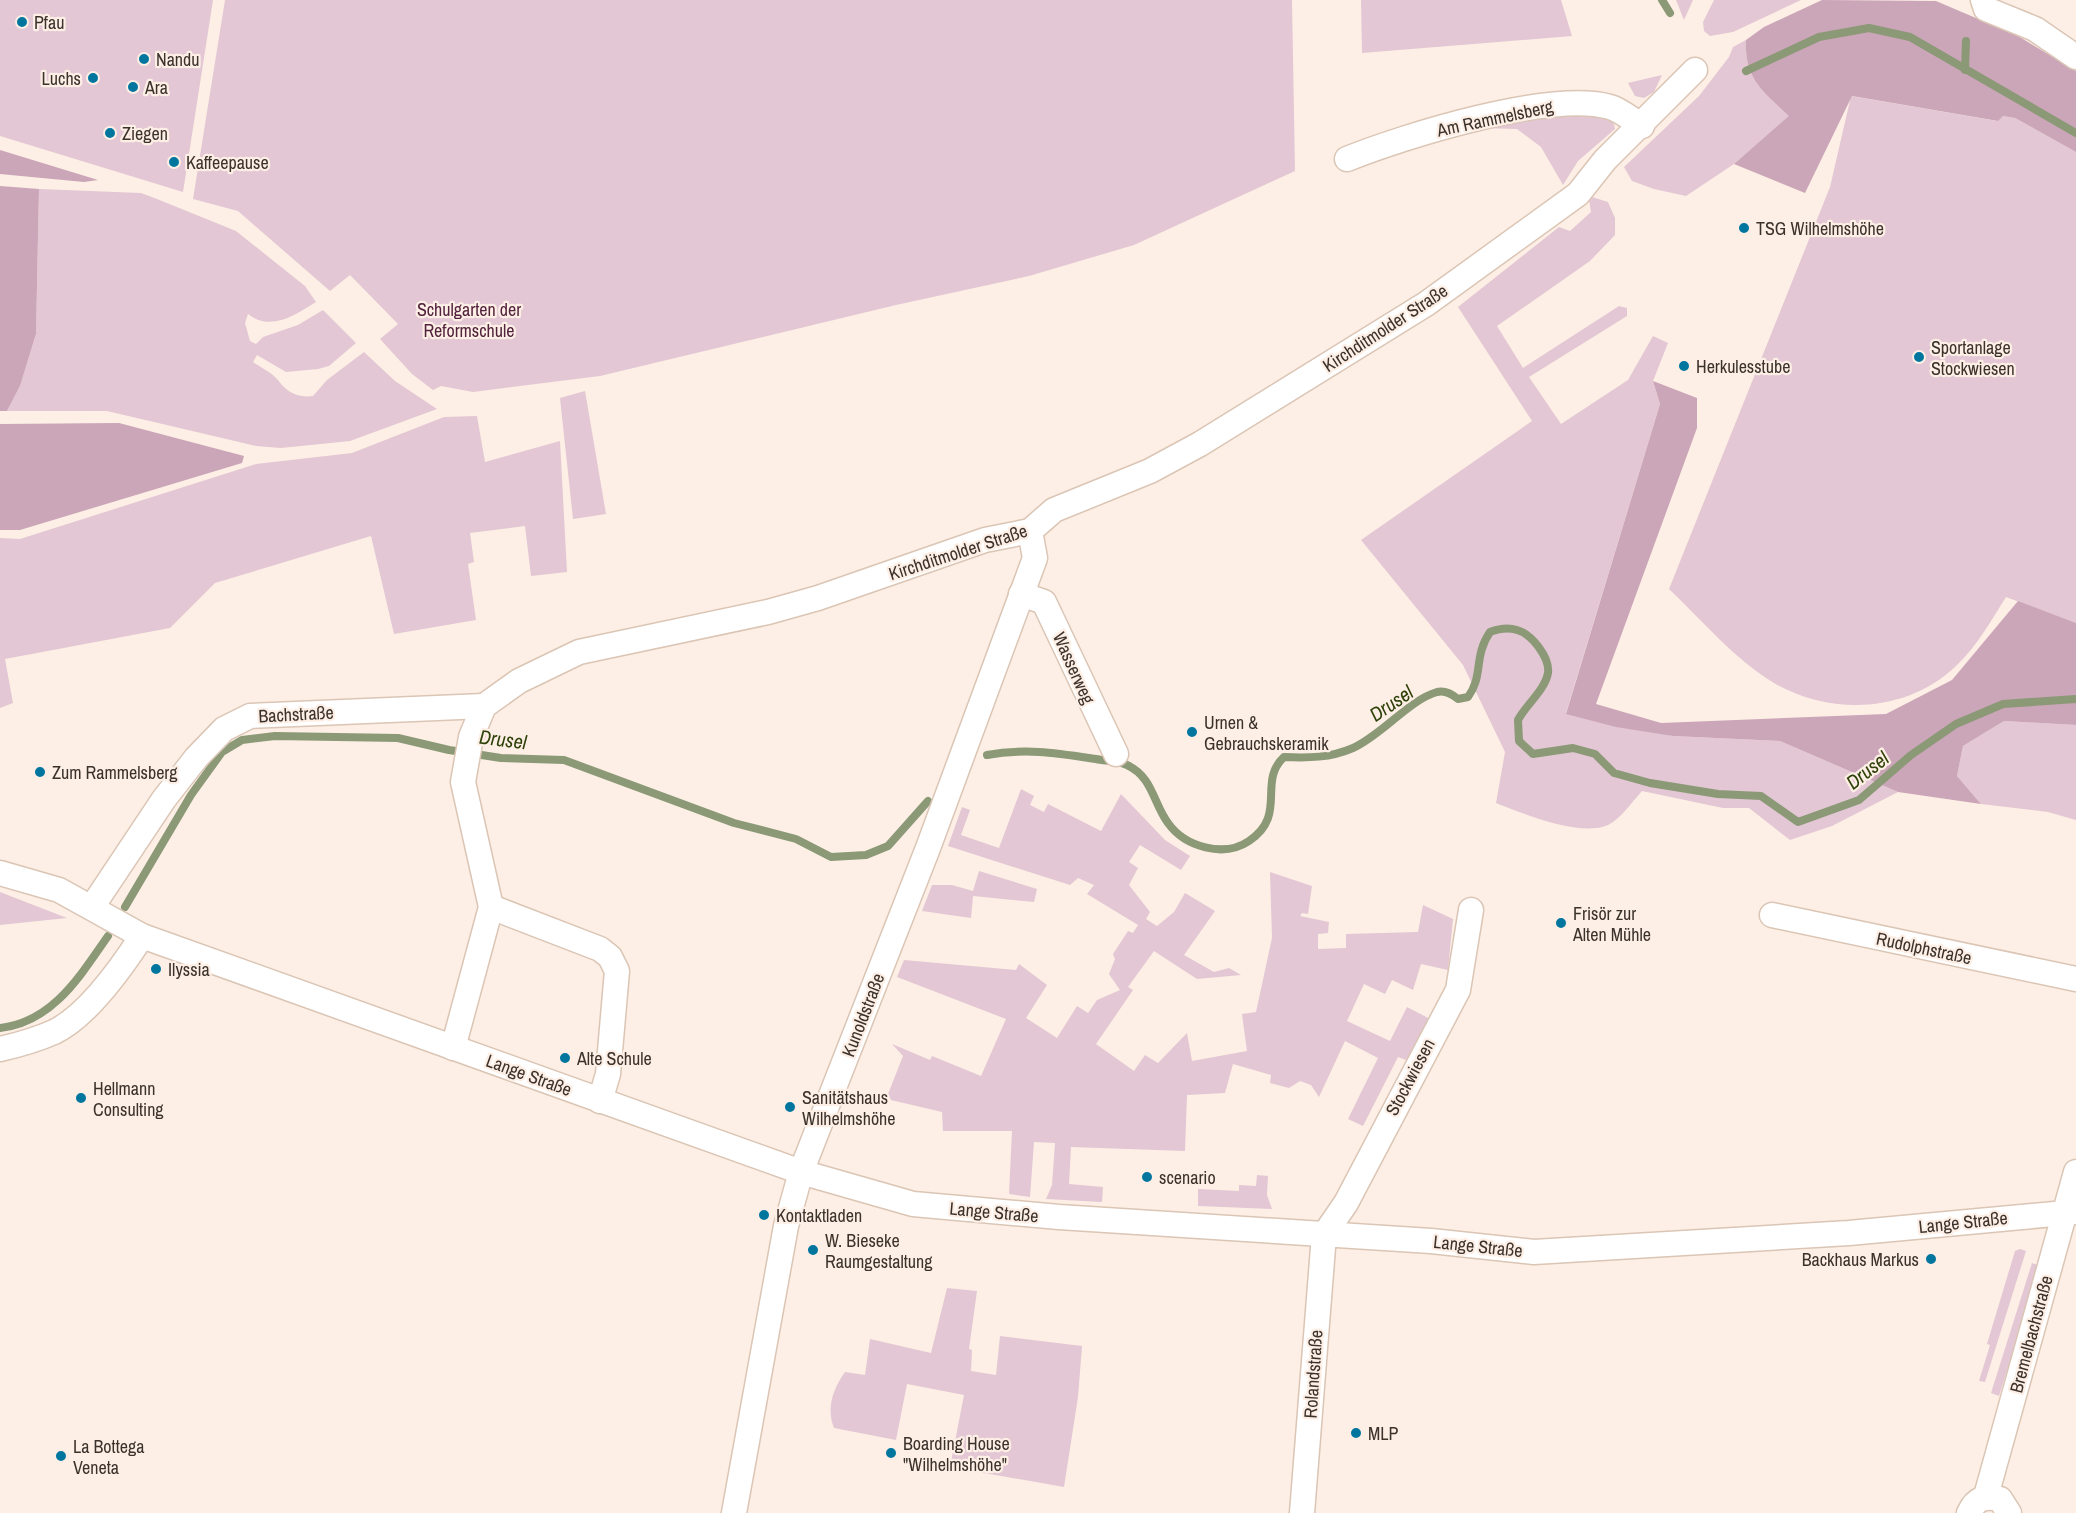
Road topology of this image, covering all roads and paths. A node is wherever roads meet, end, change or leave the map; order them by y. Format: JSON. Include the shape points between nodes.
{"nodes":[{"id":1,"x":1983,"y":0,"type":"edge"},
{"id":2,"x":2076,"y":57,"type":"edge"},
{"id":3,"x":1695,"y":70,"type":"dead end"},
{"id":4,"x":1642,"y":126,"type":"junction"},
{"id":5,"x":1347,"y":159,"type":"dead end"},
{"id":6,"x":1030,"y":531,"type":"junction"},
{"id":7,"x":1021,"y":594,"type":"junction"},
{"id":8,"x":484,"y":706,"type":"junction"},
{"id":9,"x":1116,"y":754,"type":"dead end"},
{"id":10,"x":0,"y":873,"type":"edge"},
{"id":11,"x":92,"y":907,"type":"junction"},
{"id":12,"x":491,"y":907,"type":"junction"},
{"id":13,"x":1471,"y":910,"type":"dead end"},
{"id":14,"x":1772,"y":915,"type":"dead end"},
{"id":15,"x":142,"y":936,"type":"junction"},
{"id":16,"x":2076,"y":979,"type":"edge"},
{"id":17,"x":453,"y":1048,"type":"junction"},
{"id":18,"x":0,"y":1049,"type":"edge"},
{"id":19,"x":600,"y":1101,"type":"junction"},
{"id":20,"x":801,"y":1172,"type":"junction"},
{"id":21,"x":2076,"y":1172,"type":"edge"},
{"id":22,"x":2070,"y":1212,"type":"edge"},
{"id":23,"x":1324,"y":1235,"type":"junction"},
{"id":24,"x":1986,"y":1496,"type":"junction"},
{"id":25,"x":734,"y":1513,"type":"edge"},
{"id":26,"x":1302,"y":1513,"type":"edge"},
{"id":27,"x":1968,"y":1513,"type":"edge"},
{"id":28,"x":2009,"y":1513,"type":"edge"}],
"edges":[{"from":1,"to":2,"type":"street","via":[[1986,9],[2035,29]]},
{"from":3,"to":4,"type":"street","name":"Kirchditmolder Straße"},
{"from":4,"to":5,"type":"street","name":"Am Rammelsberg","via":[[1612,107],[1577,102],[1535,106],[1384,144]]},
{"from":4,"to":6,"type":"street","name":"Kirchditmolder Straße","via":[[1605,160],[1578,194],[1426,304],[1200,444],[1150,471],[1054,510]]},
{"from":6,"to":7,"type":"street","name":"Kunoldstraße","via":[[1035,558]]},
{"from":6,"to":8,"type":"street","name":"Kirchditmolder Straße","via":[[986,540],[768,612],[579,652],[519,681]]},
{"from":7,"to":9,"type":"street","name":"Wasserweg","via":[[1044,602]]},
{"from":7,"to":20,"type":"street","name":"Kunoldstraße","via":[[928,848]]},
{"from":8,"to":11,"type":"street","name":"Bachstraße","via":[[250,716],[224,729],[164,799]]},
{"from":8,"to":12,"type":"street","via":[[471,737],[463,782]]},
{"from":10,"to":11,"type":"street","name":"Lange Straße","via":[[59,890]]},
{"from":11,"to":15,"type":"street","name":"Lange Straße"},
{"from":12,"to":17,"type":"street"},
{"from":12,"to":19,"type":"street","via":[[600,949],[610,957],[616,971],[616,993],[608,1074]]},
{"from":13,"to":23,"type":"street","name":"Stockwiesen","via":[[1458,990],[1346,1203]]},
{"from":14,"to":16,"type":"street","name":"Rudolphstraße"},
{"from":15,"to":17,"type":"street","name":"Lange Straße"},
{"from":15,"to":18,"type":"street","via":[[80,1012],[56,1031]]},
{"from":17,"to":19,"type":"street","name":"Lange Straße"},
{"from":19,"to":20,"type":"street","name":"Lange Straße"},
{"from":20,"to":23,"type":"street","name":"Lange Straße","via":[[913,1204]]},
{"from":20,"to":25,"type":"street","name":"Kunoldstraße","via":[[786,1226]]},
{"from":21,"to":22,"type":"street","name":"Bremelbachstraße"},
{"from":22,"to":23,"type":"street","name":"Lange Straße","via":[[1849,1233],[1540,1252]]},
{"from":22,"to":24,"type":"street","name":"Bremelbachstraße"},
{"from":23,"to":26,"type":"street","name":"Rolandstraße"},
{"from":24,"to":27,"type":"street","via":[[1975,1502]]},
{"from":24,"to":28,"type":"street","via":[[2000,1499]]}]}
